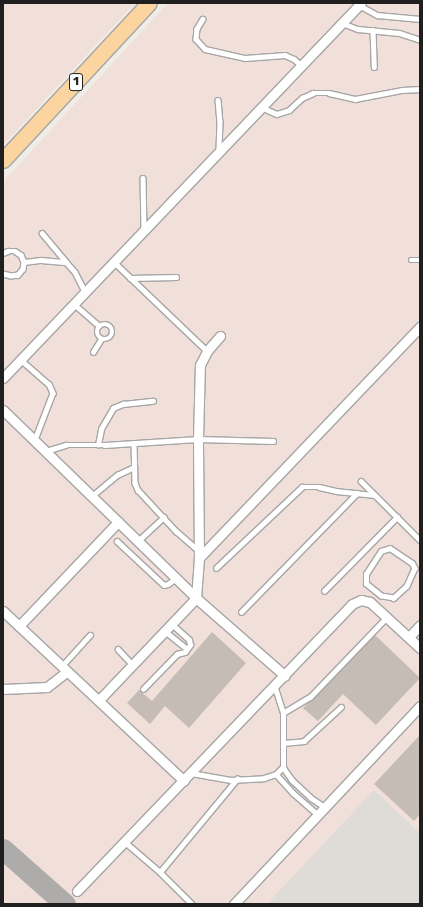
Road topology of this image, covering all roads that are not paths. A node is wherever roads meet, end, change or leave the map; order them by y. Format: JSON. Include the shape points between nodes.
{"nodes":[{"id":1,"x":149,"y":3,"type":"edge"},
{"id":2,"x":360,"y":4,"type":"edge"},
{"id":3,"x":420,"y":19,"type":"edge"},
{"id":4,"x":203,"y":20,"type":"dead end"},
{"id":5,"x":342,"y":23,"type":"junction"},
{"id":6,"x":373,"y":30,"type":"junction"},
{"id":7,"x":420,"y":40,"type":"edge"},
{"id":8,"x":301,"y":65,"type":"junction"},
{"id":9,"x":374,"y":67,"type":"dead end"},
{"id":10,"x":420,"y":89,"type":"edge"},
{"id":11,"x":218,"y":100,"type":"dead end"},
{"id":12,"x":261,"y":107,"type":"junction"},
{"id":13,"x":219,"y":152,"type":"junction"},
{"id":14,"x":3,"y":160,"type":"edge"},
{"id":15,"x":143,"y":178,"type":"dead end"},
{"id":16,"x":144,"y":230,"type":"junction"},
{"id":17,"x":42,"y":233,"type":"dead end"},
{"id":18,"x":3,"y":253,"type":"edge"},
{"id":19,"x":411,"y":260,"type":"dead end"},
{"id":20,"x":420,"y":260,"type":"edge"},
{"id":21,"x":24,"y":262,"type":"junction"},
{"id":22,"x":66,"y":262,"type":"junction"},
{"id":23,"x":114,"y":262,"type":"junction"},
{"id":24,"x":3,"y":274,"type":"edge"},
{"id":25,"x":176,"y":276,"type":"dead end"},
{"id":26,"x":130,"y":278,"type":"junction"},
{"id":27,"x":85,"y":292,"type":"junction"},
{"id":28,"x":74,"y":304,"type":"junction"},
{"id":29,"x":99,"y":326,"type":"junction"},
{"id":30,"x":420,"y":327,"type":"edge"},
{"id":31,"x":220,"y":336,"type":"dead end"},
{"id":32,"x":101,"y":339,"type":"junction"},
{"id":33,"x":207,"y":351,"type":"junction"},
{"id":34,"x":93,"y":352,"type":"dead end"},
{"id":35,"x":21,"y":360,"type":"junction"},
{"id":36,"x":3,"y":378,"type":"edge"},
{"id":37,"x":153,"y":401,"type":"dead end"},
{"id":38,"x":3,"y":410,"type":"edge"},
{"id":39,"x":198,"y":439,"type":"junction"},
{"id":40,"x":35,"y":440,"type":"junction"},
{"id":41,"x":273,"y":441,"type":"dead end"},
{"id":42,"x":134,"y":443,"type":"junction"},
{"id":43,"x":98,"y":445,"type":"junction"},
{"id":44,"x":46,"y":451,"type":"junction"},
{"id":45,"x":134,"y":467,"type":"junction"},
{"id":46,"x":361,"y":481,"type":"dead end"},
{"id":47,"x":357,"y":493,"type":"junction"},
{"id":48,"x":375,"y":495,"type":"junction"},
{"id":49,"x":92,"y":496,"type":"junction"},
{"id":50,"x":164,"y":517,"type":"junction"},
{"id":51,"x":397,"y":517,"type":"junction"},
{"id":52,"x":118,"y":522,"type":"junction"},
{"id":53,"x":420,"y":540,"type":"edge"},
{"id":54,"x":118,"y":541,"type":"dead end"},
{"id":55,"x":138,"y":541,"type":"junction"},
{"id":56,"x":199,"y":555,"type":"junction"},
{"id":57,"x":418,"y":567,"type":"edge"},
{"id":58,"x":216,"y":568,"type":"dead end"},
{"id":59,"x":176,"y":578,"type":"junction"},
{"id":60,"x":324,"y":591,"type":"dead end"},
{"id":61,"x":196,"y":598,"type":"junction"},
{"id":62,"x":3,"y":611,"type":"edge"},
{"id":63,"x":241,"y":612,"type":"dead end"},
{"id":64,"x":387,"y":617,"type":"junction"},
{"id":65,"x":420,"y":625,"type":"edge"},
{"id":66,"x":19,"y":626,"type":"junction"},
{"id":67,"x":168,"y":628,"type":"junction"},
{"id":68,"x":90,"y":635,"type":"dead end"},
{"id":69,"x":409,"y":637,"type":"junction"},
{"id":70,"x":420,"y":648,"type":"edge"},
{"id":71,"x":118,"y":649,"type":"dead end"},
{"id":72,"x":188,"y":650,"type":"junction"},
{"id":73,"x":133,"y":665,"type":"junction"},
{"id":74,"x":64,"y":669,"type":"junction"},
{"id":75,"x":285,"y":676,"type":"junction"},
{"id":76,"x":274,"y":686,"type":"junction"},
{"id":77,"x":3,"y":689,"type":"edge"},
{"id":78,"x":143,"y":689,"type":"dead end"},
{"id":79,"x":99,"y":700,"type":"junction"},
{"id":80,"x":420,"y":706,"type":"edge"},
{"id":81,"x":341,"y":707,"type":"dead end"},
{"id":82,"x":284,"y":713,"type":"junction"},
{"id":83,"x":283,"y":743,"type":"junction"},
{"id":84,"x":283,"y":767,"type":"junction"},
{"id":85,"x":191,"y":773,"type":"junction"},
{"id":86,"x":276,"y":774,"type":"junction"},
{"id":87,"x":237,"y":779,"type":"junction"},
{"id":88,"x":184,"y":781,"type":"junction"},
{"id":89,"x":325,"y":807,"type":"junction"},
{"id":90,"x":318,"y":814,"type":"junction"},
{"id":91,"x":124,"y":842,"type":"junction"},
{"id":92,"x":160,"y":872,"type":"junction"},
{"id":93,"x":78,"y":891,"type":"dead end"},
{"id":94,"x":192,"y":904,"type":"edge"},
{"id":95,"x":234,"y":904,"type":"edge"}],
"edges":[{"from":1,"to":14,"type":"main road","number":"1"},
{"from":2,"to":3,"type":"lane","via":[[377,15]]},
{"from":2,"to":5,"type":"street"},
{"from":4,"to":8,"type":"lane","via":[[197,28],[196,39],[205,49],[245,58],[285,55]]},
{"from":5,"to":6,"type":"lane","via":[[358,29]]},
{"from":5,"to":8,"type":"street"},
{"from":6,"to":7,"type":"lane","via":[[399,33]]},
{"from":6,"to":9,"type":"lane"},
{"from":8,"to":12,"type":"street"},
{"from":10,"to":12,"type":"lane","via":[[355,99],[328,93],[313,93],[302,98],[289,110],[277,114]]},
{"from":11,"to":13,"type":"lane"},
{"from":12,"to":13,"type":"street"},
{"from":13,"to":16,"type":"street"},
{"from":15,"to":16,"type":"lane"},
{"from":16,"to":23,"type":"street"},
{"from":17,"to":22,"type":"lane"},
{"from":18,"to":21,"type":"lane","via":[[8,250],[15,251],[21,255]]},
{"from":19,"to":20,"type":"lane"},
{"from":21,"to":22,"type":"lane"},
{"from":21,"to":24,"type":"lane","via":[[23,269],[18,275]]},
{"from":22,"to":27,"type":"lane","via":[[75,272]]},
{"from":23,"to":26,"type":"lane"},
{"from":23,"to":27,"type":"street"},
{"from":25,"to":26,"type":"lane"},
{"from":26,"to":33,"type":"lane"},
{"from":27,"to":28,"type":"street"},
{"from":28,"to":29,"type":"lane"},
{"from":28,"to":35,"type":"street"},
{"from":29,"to":32,"type":"lane","via":[[96,333]]},
{"from":29,"to":32,"type":"lane","via":[[103,323],[108,324],[112,327],[113,333],[106,340]]},
{"from":30,"to":56,"type":"street"},
{"from":31,"to":33,"type":"street"},
{"from":32,"to":34,"type":"lane"},
{"from":33,"to":39,"type":"street","via":[[200,365]]},
{"from":35,"to":36,"type":"street"},
{"from":35,"to":40,"type":"lane","via":[[49,384],[53,394]]},
{"from":37,"to":43,"type":"lane","via":[[122,404],[113,408],[101,429]]},
{"from":38,"to":40,"type":"street"},
{"from":39,"to":41,"type":"lane"},
{"from":39,"to":42,"type":"lane"},
{"from":39,"to":56,"type":"street"},
{"from":40,"to":44,"type":"street"},
{"from":42,"to":43,"type":"lane"},
{"from":42,"to":45,"type":"lane"},
{"from":43,"to":44,"type":"lane","via":[[66,445]]},
{"from":44,"to":49,"type":"street"},
{"from":45,"to":49,"type":"lane","via":[[117,475]]},
{"from":45,"to":50,"type":"lane","via":[[138,490]]},
{"from":46,"to":48,"type":"lane"},
{"from":47,"to":48,"type":"lane"},
{"from":47,"to":58,"type":"lane","via":[[302,487]]},
{"from":47,"to":63,"type":"lane"},
{"from":48,"to":51,"type":"lane"},
{"from":49,"to":52,"type":"street"},
{"from":50,"to":55,"type":"lane"},
{"from":50,"to":56,"type":"lane"},
{"from":51,"to":53,"type":"lane"},
{"from":51,"to":60,"type":"lane"},
{"from":52,"to":55,"type":"street"},
{"from":52,"to":66,"type":"street"},
{"from":54,"to":59,"type":"lane","via":[[164,584]]},
{"from":55,"to":59,"type":"street"},
{"from":56,"to":61,"type":"street"},
{"from":57,"to":57,"type":"lane","via":[[390,548],[381,551],[366,574],[366,584],[381,596],[394,598],[407,586]]},
{"from":59,"to":61,"type":"street"},
{"from":61,"to":67,"type":"street"},
{"from":61,"to":75,"type":"street"},
{"from":62,"to":66,"type":"street"},
{"from":64,"to":69,"type":"street"},
{"from":64,"to":75,"type":"street","via":[[370,602],[361,600],[352,604]]},
{"from":64,"to":82,"type":"lane","via":[[310,697]]},
{"from":65,"to":69,"type":"street"},
{"from":66,"to":74,"type":"street"},
{"from":67,"to":72,"type":"lane"},
{"from":67,"to":72,"type":"lane","via":[[191,642]]},
{"from":67,"to":73,"type":"street"},
{"from":68,"to":74,"type":"lane"},
{"from":69,"to":70,"type":"street"},
{"from":71,"to":73,"type":"lane"},
{"from":72,"to":78,"type":"lane","via":[[177,654]]},
{"from":73,"to":79,"type":"street"},
{"from":74,"to":77,"type":"street","via":[[47,687]]},
{"from":74,"to":79,"type":"street"},
{"from":75,"to":76,"type":"street"},
{"from":76,"to":82,"type":"lane"},
{"from":76,"to":85,"type":"street"},
{"from":79,"to":88,"type":"street"},
{"from":80,"to":89,"type":"street"},
{"from":81,"to":83,"type":"lane","via":[[304,741]]},
{"from":82,"to":83,"type":"lane"},
{"from":83,"to":84,"type":"lane"},
{"from":84,"to":86,"type":"lane"},
{"from":84,"to":89,"type":"lane","via":[[292,780]]},
{"from":85,"to":87,"type":"lane"},
{"from":85,"to":88,"type":"street"},
{"from":86,"to":87,"type":"lane","via":[[264,778]]},
{"from":86,"to":90,"type":"lane","via":[[293,793]]},
{"from":87,"to":92,"type":"lane"},
{"from":88,"to":91,"type":"street"},
{"from":89,"to":90,"type":"street"},
{"from":90,"to":95,"type":"street"},
{"from":91,"to":92,"type":"lane"},
{"from":91,"to":93,"type":"street"},
{"from":92,"to":94,"type":"lane"}]}
